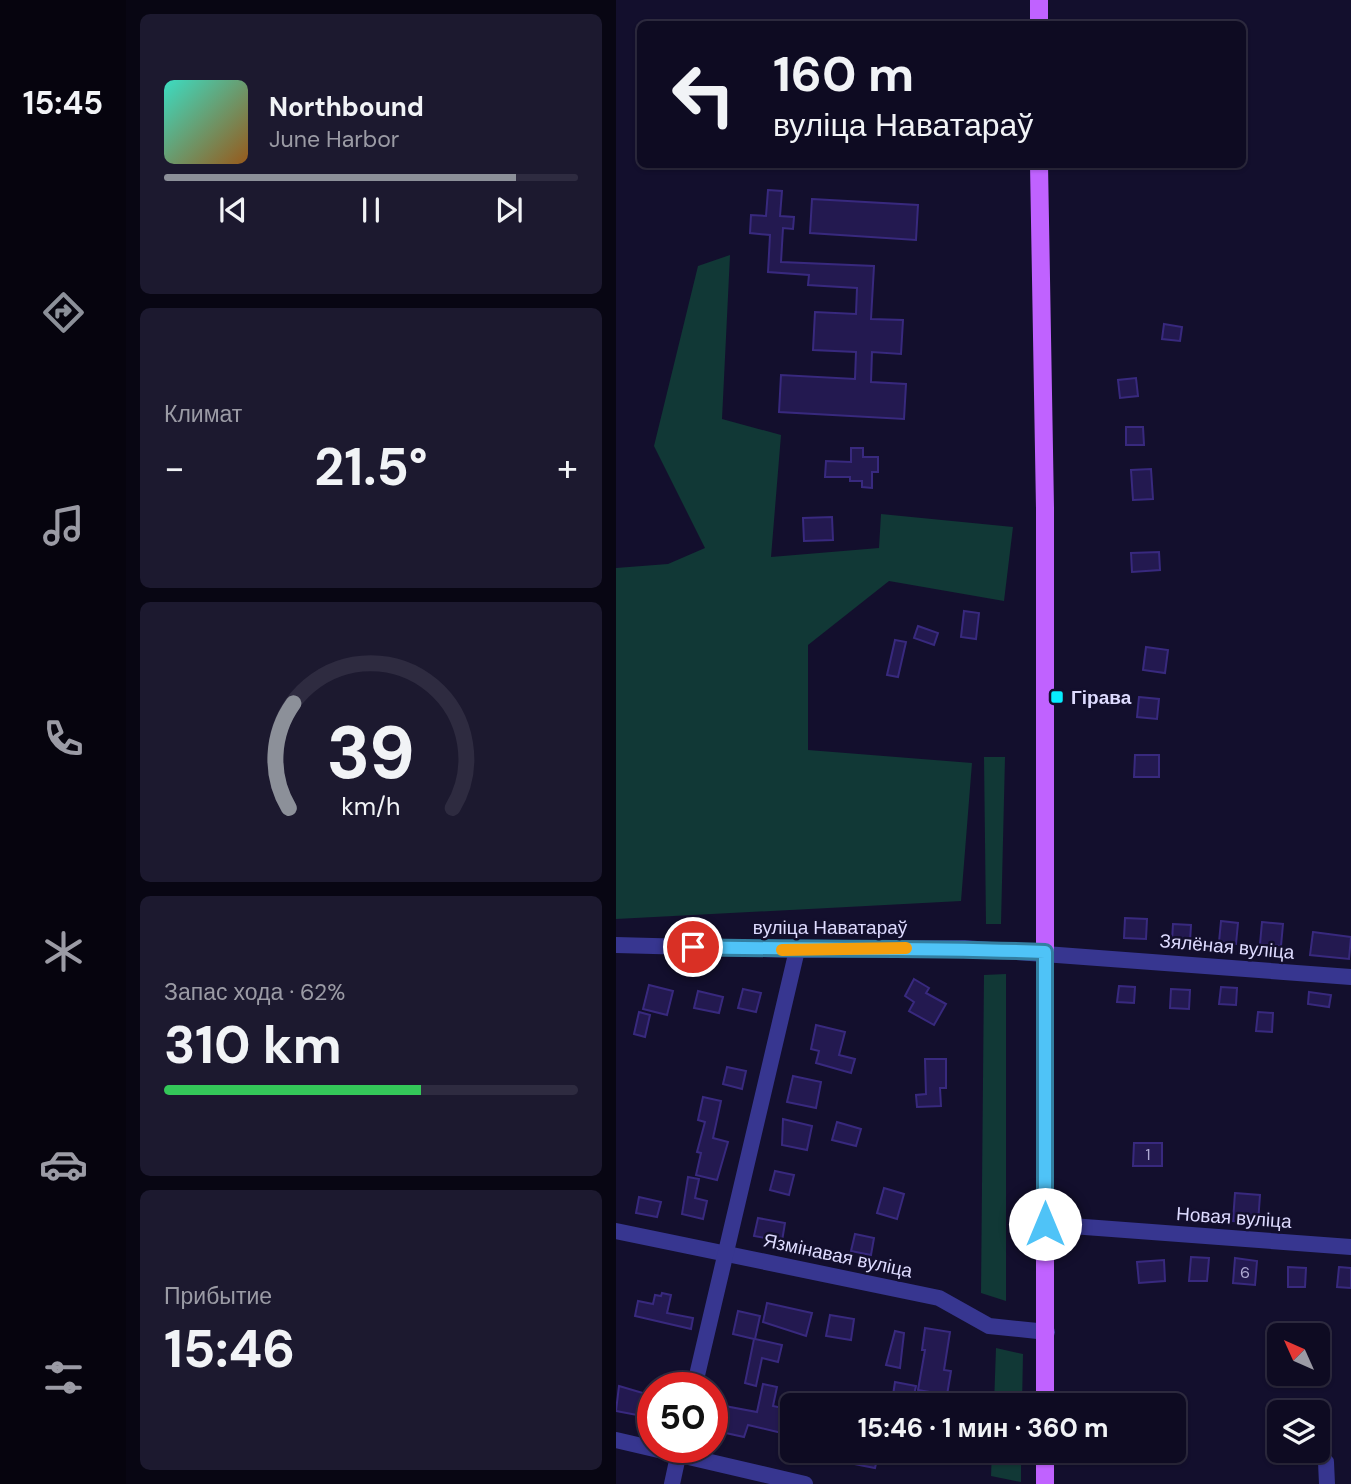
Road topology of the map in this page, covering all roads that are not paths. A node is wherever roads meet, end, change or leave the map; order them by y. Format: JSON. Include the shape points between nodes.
{"nodes":[{"id":1,"x":1039,"y":0,"type":"edge"},
{"id":2,"x":1039,"y":21,"type":"edge"},
{"id":3,"x":1039,"y":168,"type":"edge"},
{"id":4,"x":616,"y":945,"type":"edge"},
{"id":5,"x":797,"y":950,"type":"junction"},
{"id":6,"x":1045,"y":952,"type":"junction"},
{"id":7,"x":1099,"y":956,"type":"joint"},
{"id":8,"x":1351,"y":977,"type":"edge"},
{"id":9,"x":1045,"y":1224,"type":"junction"},
{"id":10,"x":616,"y":1231,"type":"edge"},
{"id":11,"x":1351,"y":1247,"type":"edge"},
{"id":12,"x":724,"y":1253,"type":"junction"},
{"id":13,"x":1047,"y":1332,"type":"junction"},
{"id":14,"x":698,"y":1372,"type":"edge"},
{"id":15,"x":1045,"y":1393,"type":"edge"},
{"id":16,"x":616,"y":1440,"type":"edge"},
{"id":17,"x":637,"y":1444,"type":"edge"},
{"id":18,"x":676,"y":1463,"type":"edge"},
{"id":19,"x":725,"y":1463,"type":"edge"},
{"id":20,"x":1045,"y":1463,"type":"edge"},
{"id":21,"x":1326,"y":1463,"type":"edge"},
{"id":22,"x":672,"y":1484,"type":"edge"},
{"id":23,"x":806,"y":1484,"type":"edge"},
{"id":24,"x":1045,"y":1484,"type":"edge"},
{"id":25,"x":1327,"y":1484,"type":"edge"}],
"edges":[{"from":1,"to":2,"type":"main road"},
{"from":3,"to":6,"type":"main road"},
{"from":4,"to":5,"type":"street","name":"вуліца Наватараў"},
{"from":5,"to":6,"type":"street","name":"вуліца Наватараў"},
{"from":5,"to":12,"type":"street"},
{"from":6,"to":7,"type":"street","name":"вуліца Наватараў"},
{"from":6,"to":9,"type":"main road"},
{"from":7,"to":8,"type":"street","name":"Зялёная вуліца"},
{"from":9,"to":11,"type":"street","name":"Новая вуліца"},
{"from":9,"to":13,"type":"main road"},
{"from":10,"to":12,"type":"street","name":"Язмінавая вуліца"},
{"from":12,"to":13,"type":"street","name":"Язмінавая вуліца","via":[[939,1298],[989,1326]]},
{"from":12,"to":14,"type":"street"},
{"from":13,"to":15,"type":"main road"},
{"from":16,"to":17,"type":"street"},
{"from":18,"to":22,"type":"street"},
{"from":19,"to":23,"type":"street"},
{"from":20,"to":24,"type":"main road"},
{"from":21,"to":25,"type":"street"}]}
